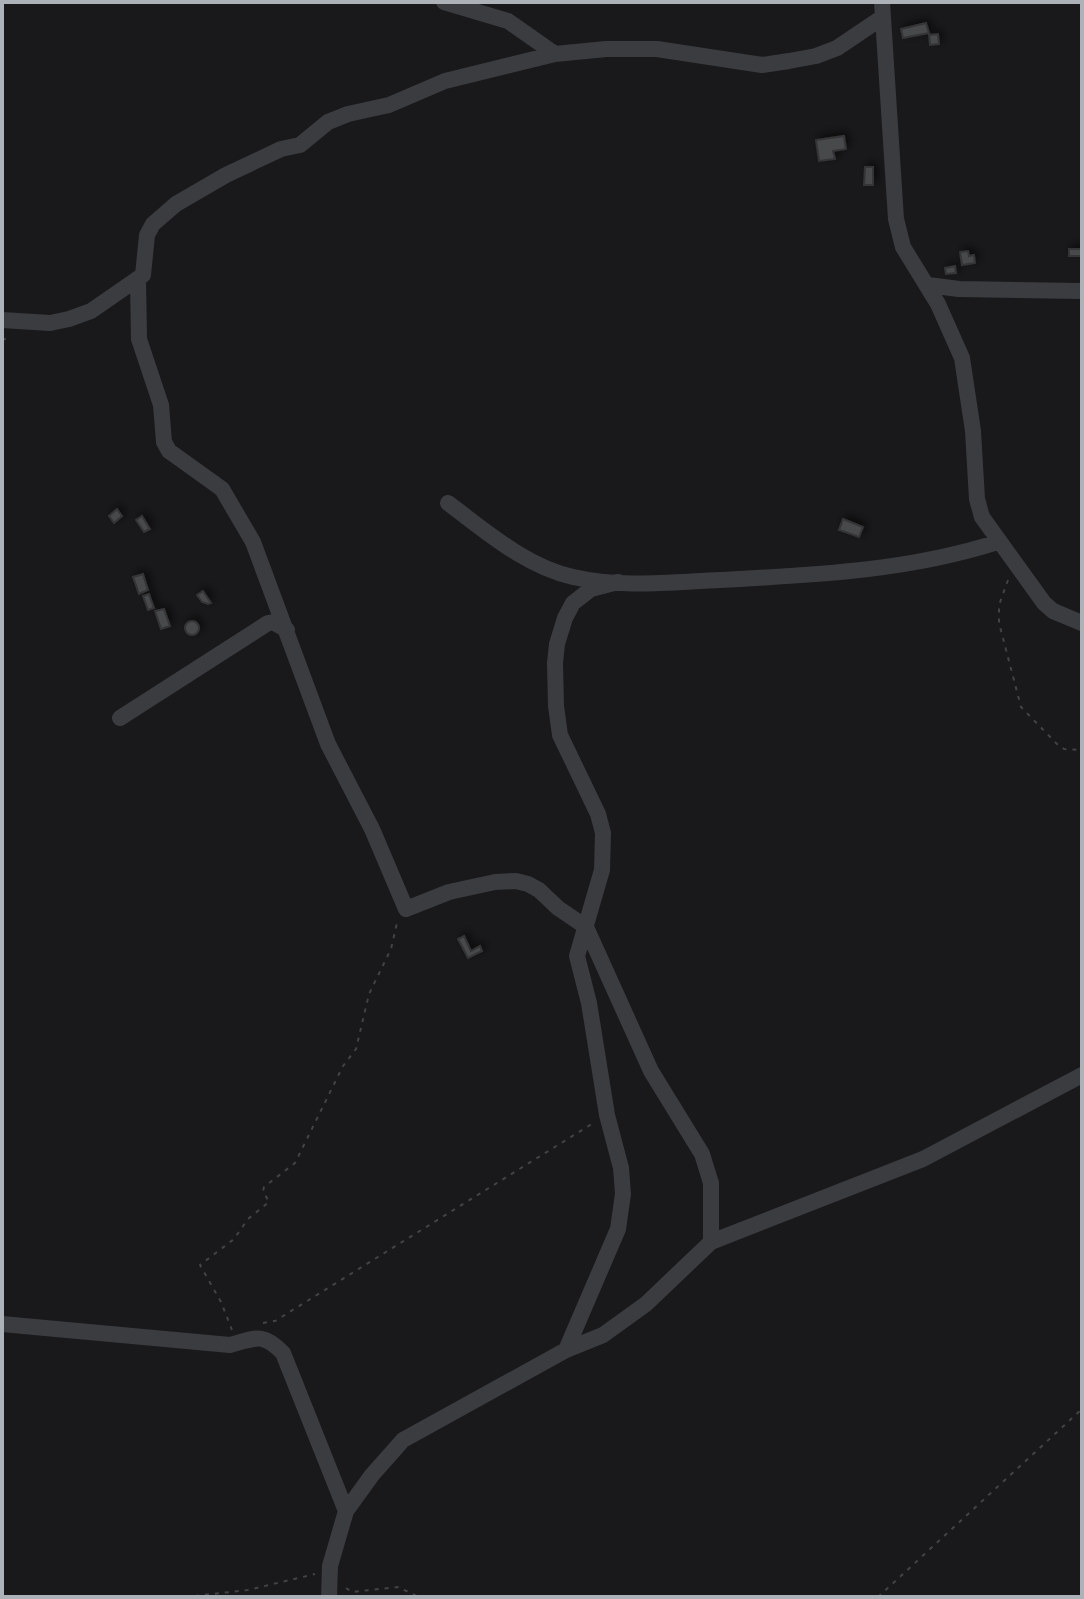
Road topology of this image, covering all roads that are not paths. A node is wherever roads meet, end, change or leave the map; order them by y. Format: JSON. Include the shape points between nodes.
{"nodes":[{"id":1,"x":444,"y":2,"type":"edge"},
{"id":2,"x":882,"y":10,"type":"edge"},
{"id":3,"x":555,"y":54,"type":"junction"},
{"id":4,"x":138,"y":280,"type":"junction"},
{"id":5,"x":928,"y":285,"type":"junction"},
{"id":6,"x":1082,"y":291,"type":"edge"},
{"id":7,"x":2,"y":320,"type":"edge"},
{"id":8,"x":448,"y":503,"type":"dead end"},
{"id":9,"x":998,"y":542,"type":"junction"},
{"id":10,"x":618,"y":582,"type":"junction"},
{"id":11,"x":1082,"y":623,"type":"edge"},
{"id":12,"x":287,"y":630,"type":"junction"},
{"id":13,"x":120,"y":718,"type":"dead end"},
{"id":14,"x":586,"y":927,"type":"junction"},
{"id":15,"x":1082,"y":1075,"type":"edge"},
{"id":16,"x":711,"y":1242,"type":"junction"},
{"id":17,"x":2,"y":1324,"type":"edge"},
{"id":18,"x":566,"y":1350,"type":"junction"},
{"id":19,"x":346,"y":1511,"type":"junction"},
{"id":20,"x":330,"y":1592,"type":"edge"}],
"edges":[{"from":1,"to":3,"type":"street","via":[[508,21]]},
{"from":2,"to":3,"type":"street","via":[[862,33],[827,52],[762,65],[657,49]]},
{"from":2,"to":5,"type":"street","via":[[896,219],[903,247]]},
{"from":3,"to":4,"type":"street","via":[[445,81],[389,105],[348,114],[328,122],[300,145],[281,149],[194,192],[153,224]]},
{"from":4,"to":7,"type":"street","via":[[69,319]]},
{"from":4,"to":12,"type":"street","via":[[139,339],[161,405],[164,442],[233,504]]},
{"from":5,"to":6,"type":"street"},
{"from":5,"to":9,"type":"street","via":[[962,358],[977,499]]},
{"from":8,"to":10,"type":"street","via":[[535,563],[573,577]]},
{"from":9,"to":10,"type":"street","via":[[872,569]]},
{"from":9,"to":11,"type":"street","via":[[1053,611]]},
{"from":10,"to":14,"type":"street","via":[[591,589],[573,603],[555,663],[560,735],[603,833],[602,870]]},
{"from":12,"to":13,"type":"street","via":[[268,623]]},
{"from":12,"to":14,"type":"street","via":[[328,744],[406,909],[449,892],[516,881],[539,890]]},
{"from":14,"to":16,"type":"street","via":[[651,1071],[702,1154],[711,1183]]},
{"from":14,"to":18,"type":"street","via":[[577,956],[621,1168],[622,1214]]},
{"from":15,"to":16,"type":"street","via":[[923,1159]]},
{"from":16,"to":18,"type":"street","via":[[646,1304],[603,1335]]},
{"from":17,"to":19,"type":"street","via":[[230,1345],[270,1340],[283,1353]]},
{"from":18,"to":19,"type":"street","via":[[403,1440]]},
{"from":19,"to":20,"type":"street","via":[[330,1566]]}]}
